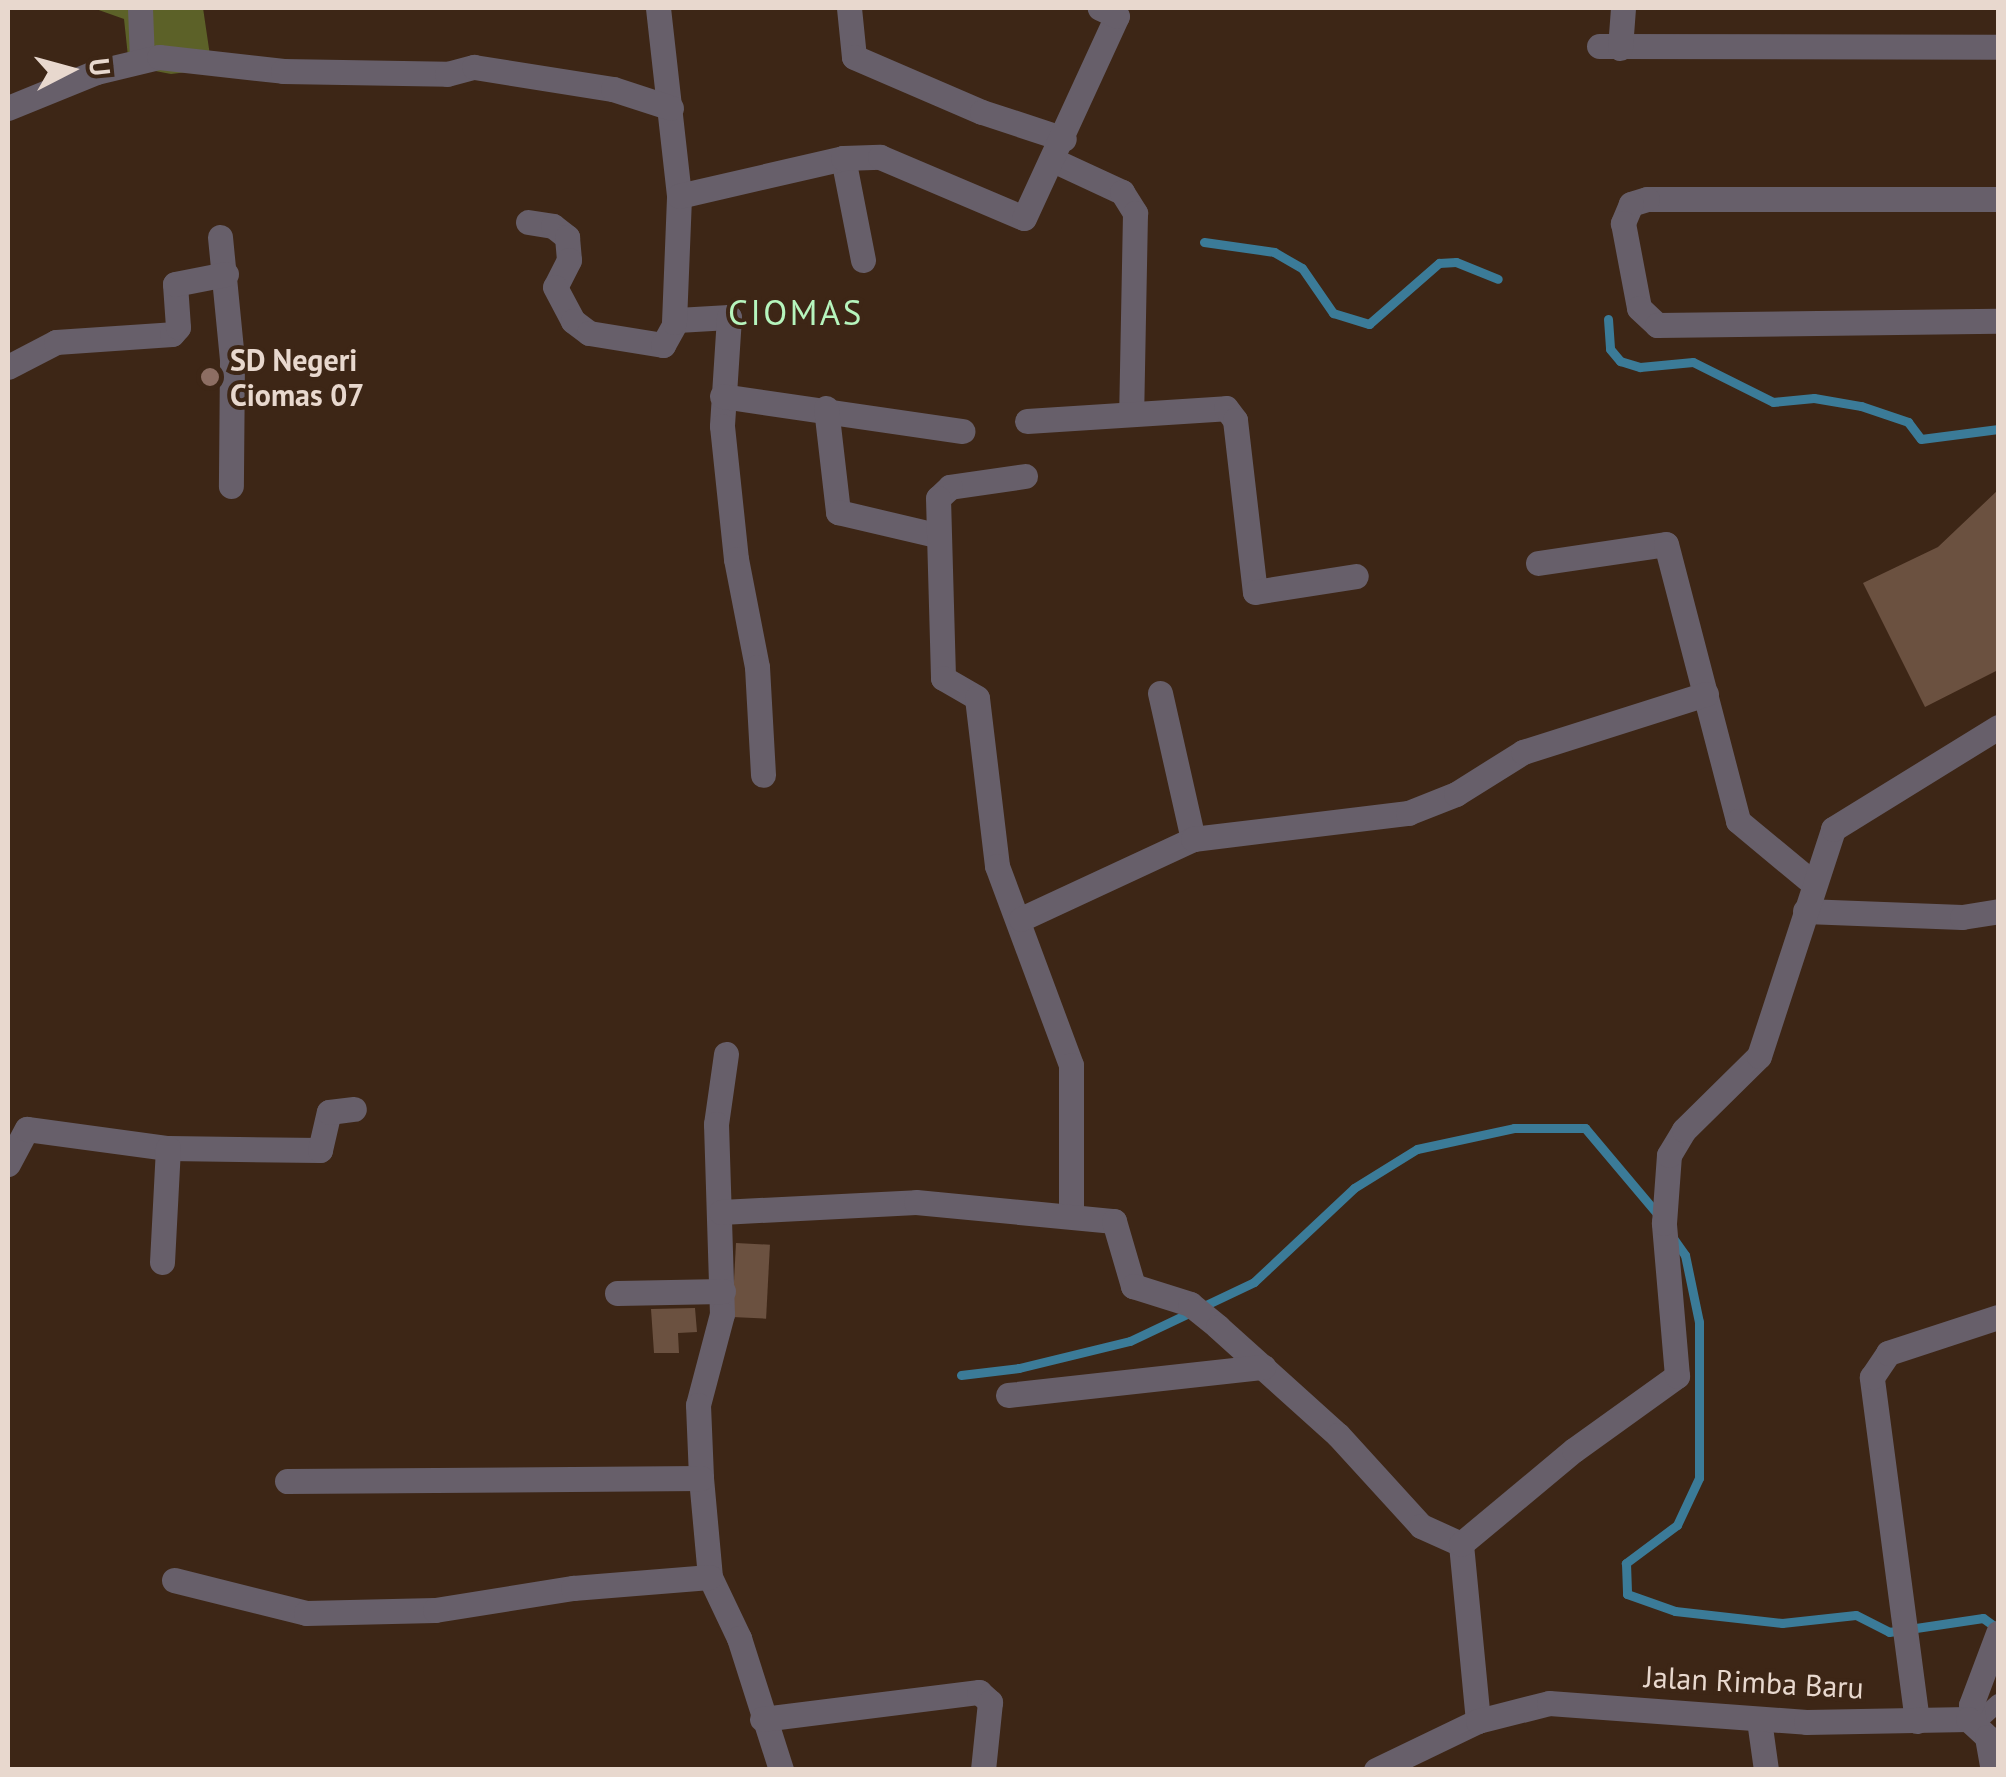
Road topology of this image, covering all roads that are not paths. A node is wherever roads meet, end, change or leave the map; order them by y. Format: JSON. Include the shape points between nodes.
{"nodes":[{"id":1,"x":140,"y":8,"type":"edge"},
{"id":2,"x":658,"y":8,"type":"edge"},
{"id":3,"x":849,"y":8,"type":"edge"},
{"id":4,"x":1623,"y":8,"type":"edge"},
{"id":5,"x":1113,"y":10,"type":"edge"},
{"id":6,"x":1998,"y":47,"type":"edge"},
{"id":7,"x":142,"y":60,"type":"junction"},
{"id":8,"x":8,"y":108,"type":"edge"},
{"id":9,"x":671,"y":108,"type":"junction"},
{"id":10,"x":1060,"y":150,"type":"junction"},
{"id":11,"x":843,"y":158,"type":"junction"},
{"id":12,"x":680,"y":196,"type":"junction"},
{"id":13,"x":1998,"y":199,"type":"edge"},
{"id":14,"x":528,"y":222,"type":"dead end"},
{"id":15,"x":220,"y":238,"type":"dead end"},
{"id":16,"x":863,"y":260,"type":"dead end"},
{"id":17,"x":226,"y":274,"type":"junction"},
{"id":18,"x":1998,"y":321,"type":"edge"},
{"id":19,"x":674,"y":322,"type":"junction"},
{"id":20,"x":8,"y":367,"type":"edge"},
{"id":21,"x":722,"y":396,"type":"junction"},
{"id":22,"x":826,"y":408,"type":"junction"},
{"id":23,"x":1131,"y":414,"type":"junction"},
{"id":24,"x":1027,"y":421,"type":"dead end"},
{"id":25,"x":962,"y":431,"type":"dead end"},
{"id":26,"x":1025,"y":476,"type":"dead end"},
{"id":27,"x":231,"y":486,"type":"dead end"},
{"id":28,"x":936,"y":534,"type":"junction"},
{"id":29,"x":1538,"y":563,"type":"dead end"},
{"id":30,"x":1356,"y":576,"type":"dead end"},
{"id":31,"x":1160,"y":692,"type":"dead end"},
{"id":32,"x":1706,"y":694,"type":"junction"},
{"id":33,"x":1998,"y":727,"type":"edge"},
{"id":34,"x":763,"y":775,"type":"dead end"},
{"id":35,"x":1193,"y":839,"type":"junction"},
{"id":36,"x":1814,"y":884,"type":"junction"},
{"id":37,"x":1805,"y":911,"type":"junction"},
{"id":38,"x":1998,"y":911,"type":"edge"},
{"id":39,"x":1022,"y":919,"type":"junction"},
{"id":40,"x":726,"y":1054,"type":"dead end"},
{"id":41,"x":354,"y":1108,"type":"dead end"},
{"id":42,"x":168,"y":1148,"type":"junction"},
{"id":43,"x":8,"y":1164,"type":"edge"},
{"id":44,"x":720,"y":1212,"type":"junction"},
{"id":45,"x":1071,"y":1213,"type":"junction"},
{"id":46,"x":162,"y":1262,"type":"dead end"},
{"id":47,"x":723,"y":1290,"type":"junction"},
{"id":48,"x":617,"y":1294,"type":"dead end"},
{"id":49,"x":1998,"y":1317,"type":"edge"},
{"id":50,"x":1263,"y":1367,"type":"junction"},
{"id":51,"x":1008,"y":1395,"type":"dead end"},
{"id":52,"x":701,"y":1478,"type":"junction"},
{"id":53,"x":287,"y":1480,"type":"dead end"},
{"id":54,"x":1461,"y":1544,"type":"junction"},
{"id":55,"x":710,"y":1576,"type":"junction"},
{"id":56,"x":174,"y":1580,"type":"dead end"},
{"id":57,"x":1995,"y":1641,"type":"edge"},
{"id":58,"x":1998,"y":1703,"type":"edge"},
{"id":59,"x":762,"y":1719,"type":"junction"},
{"id":60,"x":1759,"y":1720,"type":"junction"},
{"id":61,"x":1478,"y":1721,"type":"junction"},
{"id":62,"x":1917,"y":1721,"type":"junction"},
{"id":63,"x":1975,"y":1723,"type":"junction"},
{"id":64,"x":781,"y":1770,"type":"edge"},
{"id":65,"x":984,"y":1770,"type":"edge"},
{"id":66,"x":1376,"y":1770,"type":"edge"},
{"id":67,"x":1766,"y":1770,"type":"edge"},
{"id":68,"x":1993,"y":1770,"type":"edge"}],
"edges":[{"from":1,"to":7,"type":"street"},
{"from":2,"to":9,"type":"street"},
{"from":3,"to":10,"type":"street","via":[[854,57]]},
{"from":4,"to":6,"type":"street","via":[[1610,46]]},
{"from":5,"to":10,"type":"street"},
{"from":7,"to":8,"type":"street"},
{"from":7,"to":9,"type":"street","via":[[283,71],[447,74],[474,67],[612,90]]},
{"from":9,"to":12,"type":"street"},
{"from":10,"to":11,"type":"street","via":[[1024,218],[880,157]]},
{"from":10,"to":23,"type":"street","via":[[1122,192],[1135,212]]},
{"from":11,"to":12,"type":"street"},
{"from":11,"to":16,"type":"street"},
{"from":12,"to":19,"type":"street"},
{"from":13,"to":18,"type":"street","via":[[1648,199],[1631,204],[1624,223],[1639,308],[1656,325]]},
{"from":14,"to":19,"type":"street","via":[[552,226],[566,237],[569,260],[555,287],[580,328],[661,345]]},
{"from":15,"to":17,"type":"street"},
{"from":17,"to":20,"type":"street","via":[[175,284],[178,327],[172,334],[67,340]]},
{"from":17,"to":27,"type":"street"},
{"from":19,"to":21,"type":"street","via":[[729,317]]},
{"from":21,"to":22,"type":"street"},
{"from":21,"to":34,"type":"street","via":[[736,559],[757,667]]},
{"from":22,"to":25,"type":"street"},
{"from":22,"to":28,"type":"street","via":[[838,512]]},
{"from":23,"to":24,"type":"street"},
{"from":23,"to":30,"type":"street","via":[[1218,407],[1232,412],[1255,592]]},
{"from":26,"to":28,"type":"street","via":[[943,490]]},
{"from":28,"to":39,"type":"street","via":[[943,678],[977,698],[994,852]]},
{"from":29,"to":32,"type":"street","via":[[1666,544]]},
{"from":31,"to":35,"type":"street"},
{"from":32,"to":35,"type":"street","via":[[1522,752],[1456,794],[1408,812]]},
{"from":32,"to":36,"type":"street","via":[[1738,821]]},
{"from":33,"to":36,"type":"street","via":[[1839,822]]},
{"from":35,"to":39,"type":"street"},
{"from":36,"to":37,"type":"street"},
{"from":37,"to":38,"type":"street","via":[[1962,917]]},
{"from":37,"to":54,"type":"street","via":[[1758,1056],[1668,1155],[1664,1223],[1677,1376]]},
{"from":39,"to":45,"type":"street","via":[[1072,1065]]},
{"from":40,"to":44,"type":"street","via":[[716,1124]]},
{"from":41,"to":42,"type":"street","via":[[329,1112],[320,1150]]},
{"from":42,"to":43,"type":"street","via":[[26,1129]]},
{"from":42,"to":46,"type":"street"},
{"from":44,"to":45,"type":"street","via":[[916,1202]]},
{"from":44,"to":47,"type":"street"},
{"from":45,"to":50,"type":"street","via":[[1114,1221],[1133,1286],[1190,1304]]},
{"from":47,"to":48,"type":"street"},
{"from":47,"to":52,"type":"street","via":[[698,1405]]},
{"from":49,"to":62,"type":"street","via":[[1888,1353],[1874,1365],[1872,1396]]},
{"from":50,"to":51,"type":"street"},
{"from":50,"to":54,"type":"street","via":[[1338,1435],[1421,1526]]},
{"from":52,"to":53,"type":"street"},
{"from":52,"to":55,"type":"street"},
{"from":54,"to":61,"type":"street"},
{"from":55,"to":56,"type":"street","via":[[572,1588],[435,1610],[306,1612]]},
{"from":55,"to":59,"type":"street","via":[[739,1638]]},
{"from":57,"to":63,"type":"street","via":[[1971,1706]]},
{"from":58,"to":63,"type":"lane"},
{"from":59,"to":64,"type":"street"},
{"from":59,"to":65,"type":"street","via":[[978,1692],[990,1702]]},
{"from":60,"to":61,"type":"street","name":"Jalan Rimba Baru","via":[[1549,1703]]},
{"from":60,"to":62,"type":"street","name":"Jalan Rimba Baru"},
{"from":60,"to":67,"type":"street"},
{"from":61,"to":66,"type":"street","name":"Jalan Rimba Baru"},
{"from":62,"to":63,"type":"street","name":"Jalan Rimba Baru"},
{"from":63,"to":68,"type":"street","via":[[1992,1749]]}]}
